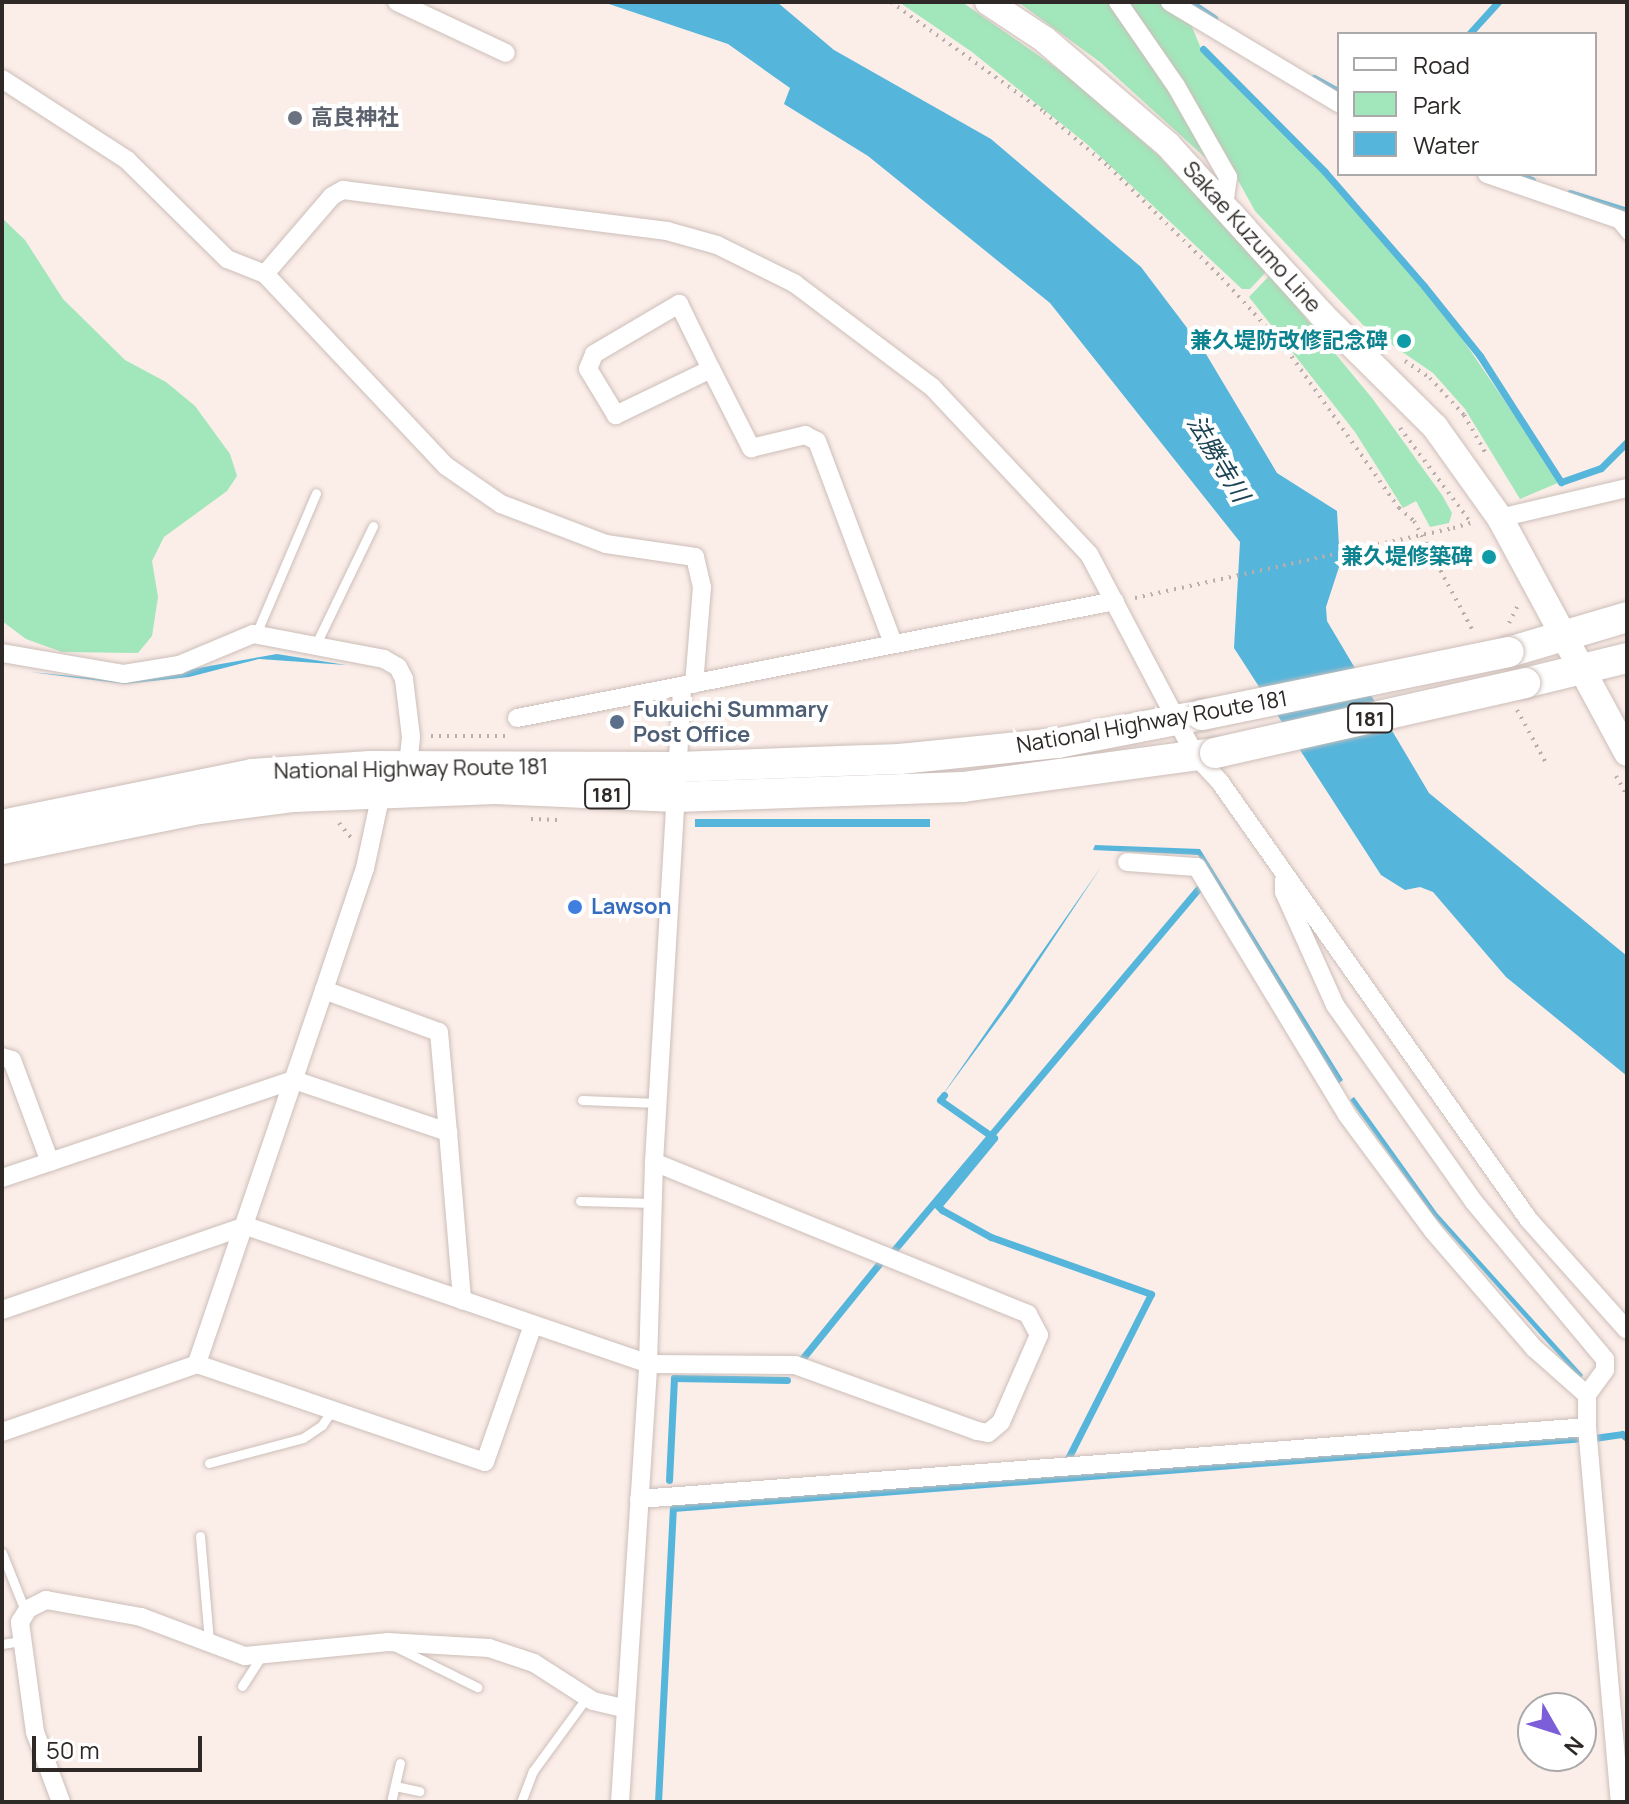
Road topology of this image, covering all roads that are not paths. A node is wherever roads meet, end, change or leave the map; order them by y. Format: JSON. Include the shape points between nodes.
{"nodes":[{"id":1,"x":397,"y":2,"type":"edge"},
{"id":2,"x":988,"y":2,"type":"edge"},
{"id":3,"x":1118,"y":2,"type":"edge"},
{"id":4,"x":1170,"y":2,"type":"edge"},
{"id":5,"x":506,"y":53,"type":"dead end"},
{"id":6,"x":2,"y":79,"type":"edge"},
{"id":7,"x":1337,"y":102,"type":"edge"},
{"id":8,"x":1493,"y":176,"type":"edge"},
{"id":9,"x":1224,"y":206,"type":"junction"},
{"id":10,"x":1620,"y":221,"type":"edge"},
{"id":11,"x":1627,"y":235,"type":"edge"},
{"id":12,"x":265,"y":274,"type":"junction"},
{"id":13,"x":711,"y":369,"type":"junction"},
{"id":14,"x":1627,"y":488,"type":"edge"},
{"id":15,"x":316,"y":493,"type":"dead end"},
{"id":16,"x":1490,"y":524,"type":"junction"},
{"id":17,"x":373,"y":526,"type":"dead end"},
{"id":18,"x":1115,"y":601,"type":"junction"},
{"id":19,"x":1627,"y":617,"type":"edge"},
{"id":20,"x":256,"y":634,"type":"junction"},
{"id":21,"x":1560,"y":634,"type":"junction"},
{"id":22,"x":892,"y":641,"type":"junction"},
{"id":23,"x":316,"y":644,"type":"junction"},
{"id":24,"x":2,"y":653,"type":"edge"},
{"id":25,"x":1627,"y":658,"type":"edge"},
{"id":26,"x":1581,"y":670,"type":"junction"},
{"id":27,"x":688,"y":686,"type":"junction"},
{"id":28,"x":517,"y":718,"type":"dead end"},
{"id":29,"x":1188,"y":718,"type":"junction"},
{"id":30,"x":1205,"y":754,"type":"junction"},
{"id":31,"x":1620,"y":760,"type":"edge"},
{"id":32,"x":404,"y":767,"type":"junction"},
{"id":33,"x":678,"y":767,"type":"junction"},
{"id":34,"x":376,"y":794,"type":"junction"},
{"id":35,"x":676,"y":797,"type":"junction"},
{"id":36,"x":2,"y":825,"type":"edge"},
{"id":37,"x":2,"y":849,"type":"edge"},
{"id":38,"x":1127,"y":862,"type":"dead end"},
{"id":39,"x":1284,"y":874,"type":"junction"},
{"id":40,"x":324,"y":990,"type":"junction"},
{"id":41,"x":2,"y":1057,"type":"edge"},
{"id":42,"x":294,"y":1080,"type":"junction"},
{"id":43,"x":582,"y":1100,"type":"dead end"},
{"id":44,"x":657,"y":1103,"type":"junction"},
{"id":45,"x":448,"y":1132,"type":"junction"},
{"id":46,"x":50,"y":1162,"type":"junction"},
{"id":47,"x":654,"y":1162,"type":"junction"},
{"id":48,"x":2,"y":1178,"type":"edge"},
{"id":49,"x":580,"y":1201,"type":"dead end"},
{"id":50,"x":653,"y":1203,"type":"junction"},
{"id":51,"x":246,"y":1226,"type":"junction"},
{"id":52,"x":462,"y":1300,"type":"junction"},
{"id":53,"x":2,"y":1310,"type":"edge"},
{"id":54,"x":533,"y":1325,"type":"junction"},
{"id":55,"x":1627,"y":1330,"type":"edge"},
{"id":56,"x":197,"y":1364,"type":"junction"},
{"id":57,"x":648,"y":1364,"type":"junction"},
{"id":58,"x":1587,"y":1395,"type":"junction"},
{"id":59,"x":332,"y":1410,"type":"junction"},
{"id":60,"x":1587,"y":1427,"type":"junction"},
{"id":61,"x":2,"y":1432,"type":"edge"},
{"id":62,"x":209,"y":1463,"type":"dead end"},
{"id":63,"x":639,"y":1499,"type":"junction"},
{"id":64,"x":200,"y":1536,"type":"dead end"},
{"id":65,"x":2,"y":1553,"type":"edge"},
{"id":66,"x":26,"y":1613,"type":"junction"},
{"id":67,"x":23,"y":1641,"type":"junction"},
{"id":68,"x":209,"y":1642,"type":"junction"},
{"id":69,"x":388,"y":1642,"type":"junction"},
{"id":70,"x":2,"y":1644,"type":"edge"},
{"id":71,"x":261,"y":1657,"type":"junction"},
{"id":72,"x":242,"y":1686,"type":"dead end"},
{"id":73,"x":477,"y":1687,"type":"dead end"},
{"id":74,"x":587,"y":1697,"type":"junction"},
{"id":75,"x":624,"y":1708,"type":"junction"},
{"id":76,"x":400,"y":1763,"type":"dead end"},
{"id":77,"x":395,"y":1786,"type":"junction"},
{"id":78,"x":419,"y":1791,"type":"dead end"},
{"id":79,"x":61,"y":1802,"type":"edge"},
{"id":80,"x":391,"y":1802,"type":"edge"},
{"id":81,"x":521,"y":1802,"type":"edge"},
{"id":82,"x":620,"y":1802,"type":"edge"},
{"id":83,"x":1620,"y":1802,"type":"edge"}],
"edges":[{"from":1,"to":5,"type":"street"},
{"from":2,"to":9,"type":"main road","name":"Sakae Kuzumo Line","via":[[1113,95]]},
{"from":3,"to":9,"type":"street","via":[[1176,86],[1228,177]]},
{"from":4,"to":7,"type":"street"},
{"from":6,"to":12,"type":"street","via":[[127,160],[227,259]]},
{"from":8,"to":10,"type":"street"},
{"from":9,"to":16,"type":"main road","name":"Sakae Kuzumo Line","via":[[1321,314],[1435,427]]},
{"from":10,"to":11,"type":"lane"},
{"from":12,"to":18,"type":"street","via":[[343,190],[631,226],[717,245],[794,283],[932,387],[1089,554]]},
{"from":12,"to":27,"type":"street","via":[[446,466],[501,504],[606,544],[695,557],[702,587]]},
{"from":13,"to":13,"type":"street","via":[[679,304],[594,354],[588,369],[616,415]]},
{"from":13,"to":22,"type":"street","via":[[751,448],[805,435],[817,441]]},
{"from":14,"to":16,"type":"street"},
{"from":15,"to":20,"type":"lane"},
{"from":16,"to":21,"type":"main road","name":"Sakae Kuzumo Line"},
{"from":17,"to":23,"type":"lane"},
{"from":18,"to":22,"type":"street"},
{"from":18,"to":29,"type":"street"},
{"from":19,"to":21,"type":"highway","name":"National Highway Route 181","number":"181"},
{"from":20,"to":23,"type":"street"},
{"from":20,"to":24,"type":"street","via":[[179,665],[124,674]]},
{"from":21,"to":26,"type":"main road","name":"Sakae Kuzumo Line"},
{"from":21,"to":29,"type":"highway","name":"National Highway Route 181","number":"181","bridge":true,"via":[[1507,640]]},
{"from":22,"to":27,"type":"street"},
{"from":23,"to":32,"type":"street","via":[[384,659],[401,672],[411,737]]},
{"from":25,"to":26,"type":"highway","name":"National Highway Route 181","number":"181"},
{"from":26,"to":30,"type":"highway","name":"National Highway Route 181","number":"181","bridge":true,"via":[[1517,689]]},
{"from":26,"to":31,"type":"main road","name":"Sakae Kuzumo Line"},
{"from":27,"to":28,"type":"street"},
{"from":27,"to":33,"type":"street"},
{"from":29,"to":30,"type":"street"},
{"from":29,"to":33,"type":"highway","name":"National Highway Route 181","number":"181","via":[[1058,743],[900,759]]},
{"from":30,"to":35,"type":"highway","name":"National Highway Route 181","number":"181","via":[[963,787]]},
{"from":30,"to":39,"type":"street"},
{"from":32,"to":33,"type":"highway","name":"National Highway Route 181","number":"181"},
{"from":32,"to":34,"type":"street"},
{"from":32,"to":36,"type":"highway","name":"National Highway Route 181","number":"181","via":[[252,774]]},
{"from":33,"to":35,"type":"street"},
{"from":34,"to":35,"type":"highway","name":"National Highway Route 181","number":"181","via":[[495,789]]},
{"from":34,"to":37,"type":"highway","name":"National Highway Route 181","number":"181","via":[[199,809]]},
{"from":34,"to":40,"type":"street","via":[[376,824],[365,868]]},
{"from":35,"to":44,"type":"street"},
{"from":38,"to":58,"type":"street","via":[[1197,867],[1347,1115],[1433,1231],[1524,1337]]},
{"from":39,"to":55,"type":"street","via":[[1520,1208]]},
{"from":39,"to":58,"type":"street","via":[[1284,892],[1335,1005],[1474,1202],[1600,1350],[1605,1370]]},
{"from":40,"to":42,"type":"street"},
{"from":40,"to":45,"type":"street","via":[[439,1032]]},
{"from":41,"to":46,"type":"street","via":[[12,1060]]},
{"from":42,"to":45,"type":"street"},
{"from":42,"to":46,"type":"street"},
{"from":42,"to":51,"type":"street"},
{"from":43,"to":44,"type":"lane"},
{"from":44,"to":47,"type":"street"},
{"from":45,"to":52,"type":"street"},
{"from":46,"to":48,"type":"street"},
{"from":47,"to":50,"type":"street"},
{"from":47,"to":57,"type":"street","via":[[1028,1314],[1039,1335],[1001,1422],[988,1433],[795,1365]]},
{"from":49,"to":50,"type":"lane"},
{"from":50,"to":57,"type":"street"},
{"from":51,"to":52,"type":"street"},
{"from":51,"to":53,"type":"street"},
{"from":51,"to":56,"type":"street"},
{"from":52,"to":54,"type":"street"},
{"from":54,"to":57,"type":"street"},
{"from":54,"to":59,"type":"street","via":[[485,1462]]},
{"from":56,"to":59,"type":"street"},
{"from":56,"to":61,"type":"street"},
{"from":57,"to":63,"type":"street"},
{"from":58,"to":60,"type":"street"},
{"from":59,"to":62,"type":"lane","via":[[303,1438]]},
{"from":60,"to":63,"type":"street"},
{"from":60,"to":83,"type":"street"},
{"from":63,"to":75,"type":"street"},
{"from":64,"to":68,"type":"lane"},
{"from":65,"to":66,"type":"lane"},
{"from":66,"to":67,"type":"street","via":[[20,1622]]},
{"from":66,"to":68,"type":"street","via":[[46,1600],[141,1617]]},
{"from":67,"to":70,"type":"lane"},
{"from":67,"to":79,"type":"street","via":[[35,1732]]},
{"from":68,"to":71,"type":"street"},
{"from":69,"to":71,"type":"street"},
{"from":69,"to":73,"type":"lane"},
{"from":69,"to":74,"type":"street","via":[[510,1652]]},
{"from":71,"to":72,"type":"lane"},
{"from":74,"to":75,"type":"street"},
{"from":74,"to":81,"type":"lane","via":[[533,1771]]},
{"from":75,"to":82,"type":"street"},
{"from":76,"to":77,"type":"lane"},
{"from":77,"to":78,"type":"lane"},
{"from":77,"to":80,"type":"lane"}]}
